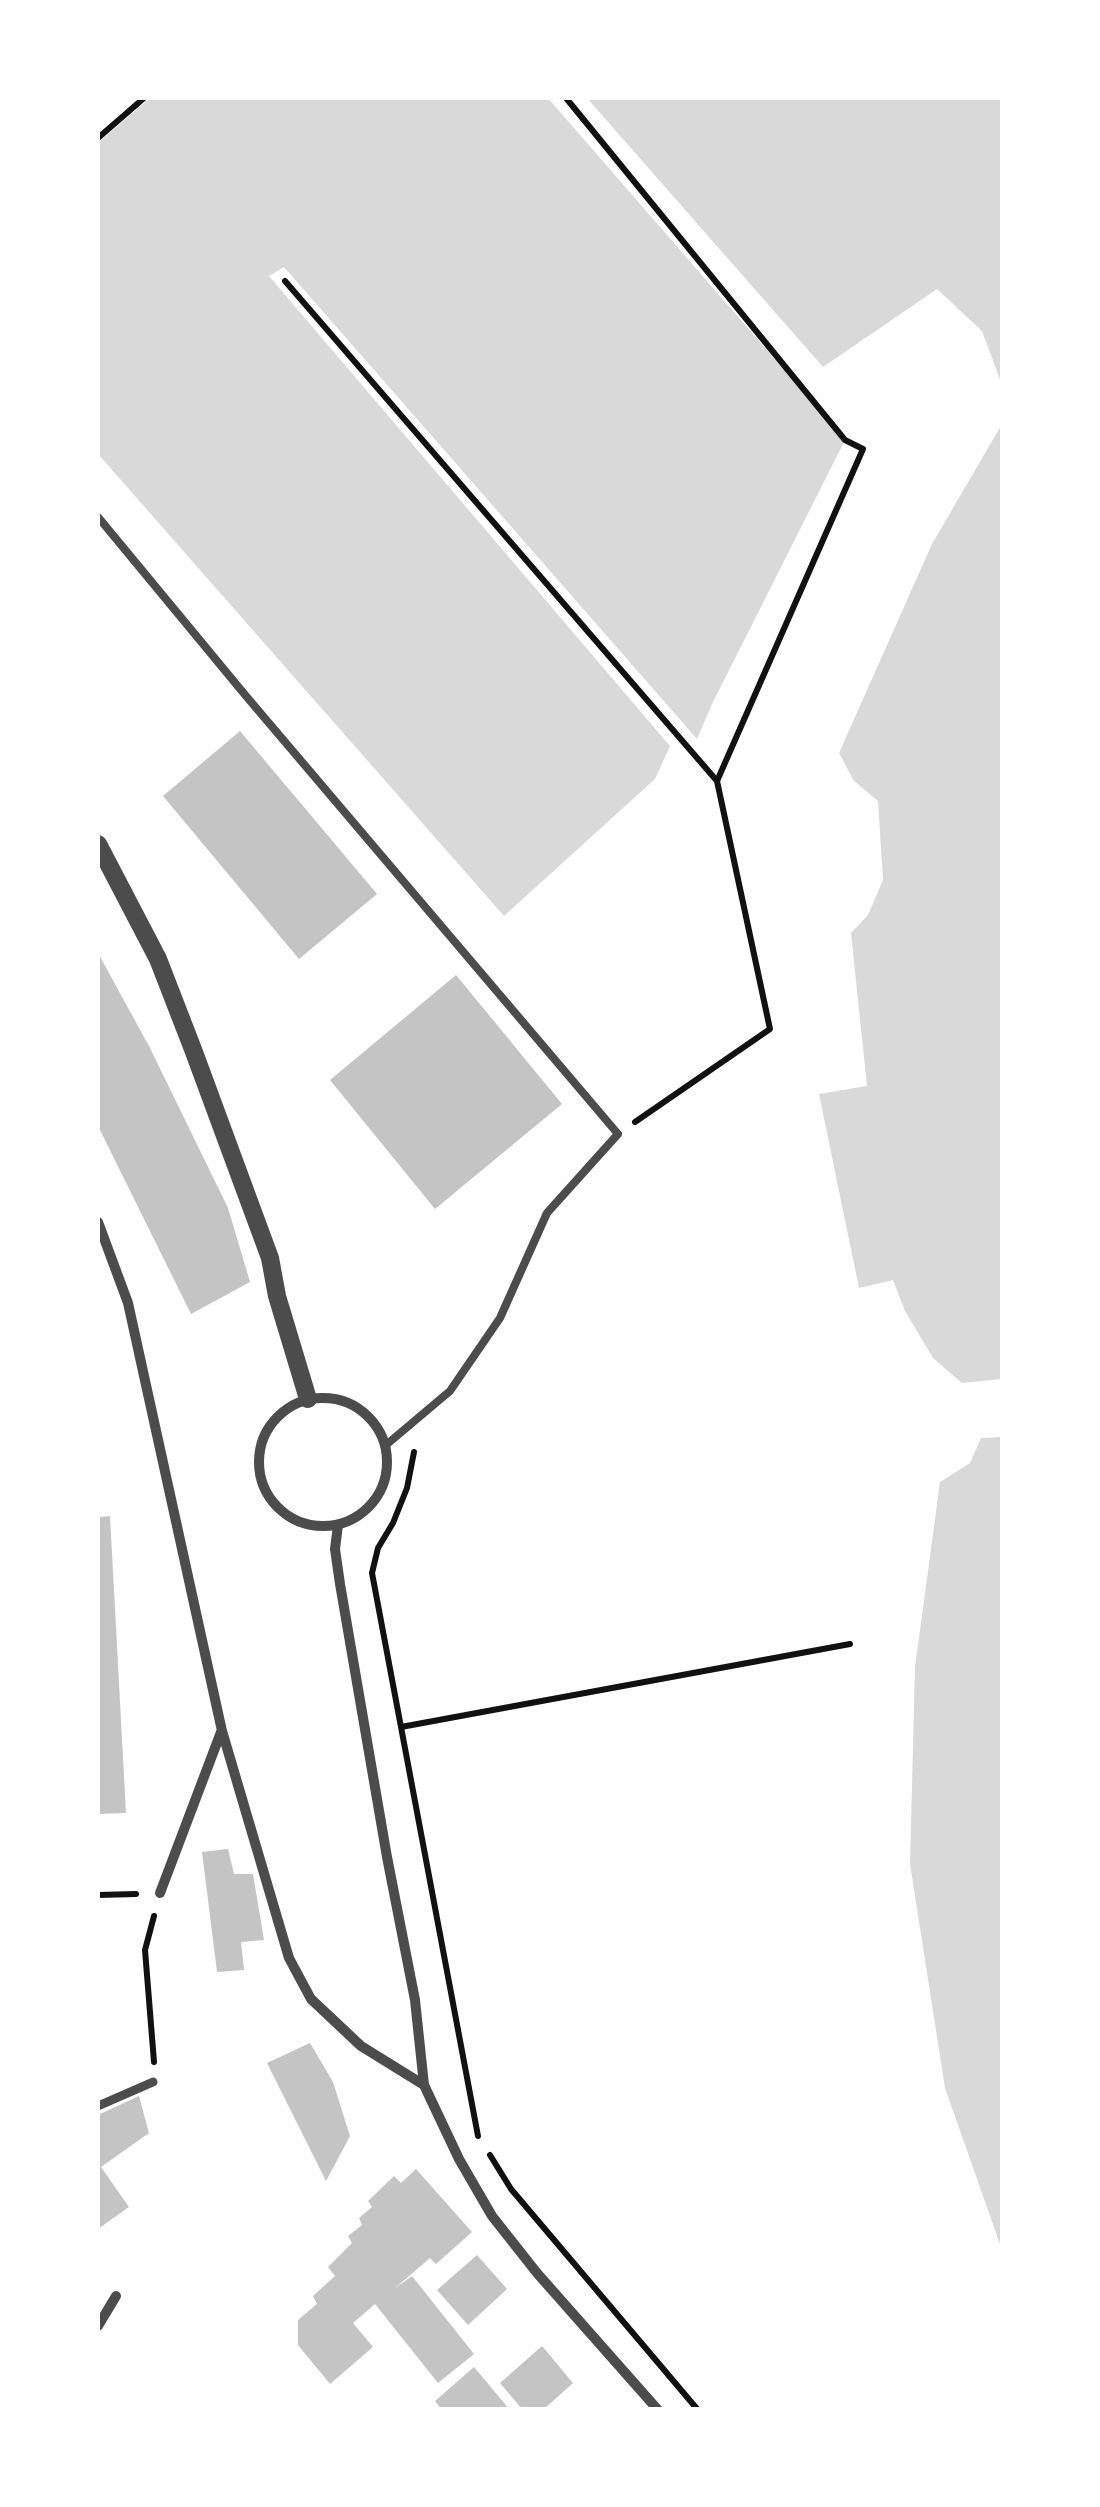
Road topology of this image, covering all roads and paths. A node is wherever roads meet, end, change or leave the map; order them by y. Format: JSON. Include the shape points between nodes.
{"nodes":[{"id":1,"x":144,"y":98,"type":"edge"},
{"id":2,"x":566,"y":98,"type":"edge"},
{"id":3,"x":98,"y":138,"type":"edge"},
{"id":4,"x":284,"y":282,"type":"dead end"},
{"id":5,"x":98,"y":517,"type":"edge"},
{"id":6,"x":717,"y":781,"type":"junction"},
{"id":7,"x":98,"y":844,"type":"edge"},
{"id":8,"x":618,"y":1134,"type":"junction"},
{"id":9,"x":98,"y":1222,"type":"edge"},
{"id":10,"x":308,"y":1398,"type":"junction"},
{"id":11,"x":416,"y":1443,"type":"dead end"},
{"id":12,"x":386,"y":1445,"type":"junction"},
{"id":13,"x":338,"y":1524,"type":"junction"},
{"id":14,"x":850,"y":1644,"type":"dead end"},
{"id":15,"x":401,"y":1727,"type":"junction"},
{"id":16,"x":222,"y":1731,"type":"junction"},
{"id":17,"x":160,"y":1893,"type":"junction"},
{"id":18,"x":98,"y":1896,"type":"edge"},
{"id":19,"x":153,"y":2082,"type":"joint"},
{"id":20,"x":424,"y":2085,"type":"junction"},
{"id":21,"x":98,"y":2106,"type":"edge"},
{"id":22,"x":116,"y":2296,"type":"dead end"},
{"id":23,"x":98,"y":2326,"type":"edge"},
{"id":24,"x":658,"y":2410,"type":"edge"},
{"id":25,"x":698,"y":2410,"type":"edge"}],
"edges":[{"from":1,"to":3,"type":"path"},
{"from":2,"to":6,"type":"path","via":[[845,440],[863,449]]},
{"from":4,"to":6,"type":"path"},
{"from":5,"to":8,"type":"lane"},
{"from":6,"to":8,"type":"path","via":[[770,1029]]},
{"from":7,"to":10,"type":"street","via":[[158,960],[194,1052],[270,1258]]},
{"from":8,"to":12,"type":"lane","via":[[547,1213],[500,1318],[450,1390]]},
{"from":9,"to":16,"type":"street","via":[[128,1302]]},
{"from":10,"to":12,"type":"street","via":[[328,1397],[364,1412]]},
{"from":10,"to":13,"type":"street","via":[[274,1420],[259,1457],[261,1477],[275,1503],[299,1522]]},
{"from":11,"to":15,"type":"path","via":[[407,1488],[372,1574]]},
{"from":12,"to":13,"type":"street","via":[[386,1476],[373,1504]]},
{"from":13,"to":20,"type":"street","via":[[340,1584],[415,2000]]},
{"from":14,"to":15,"type":"path"},
{"from":15,"to":25,"type":"path","via":[[478,2136],[511,2189]]},
{"from":16,"to":17,"type":"street"},
{"from":16,"to":20,"type":"street","via":[[289,1958],[311,1999],[361,2046]]},
{"from":17,"to":18,"type":"path"},
{"from":17,"to":19,"type":"path","via":[[145,1950]]},
{"from":19,"to":21,"type":"street"},
{"from":20,"to":24,"type":"street","via":[[492,2216]]},
{"from":22,"to":23,"type":"street"}]}
